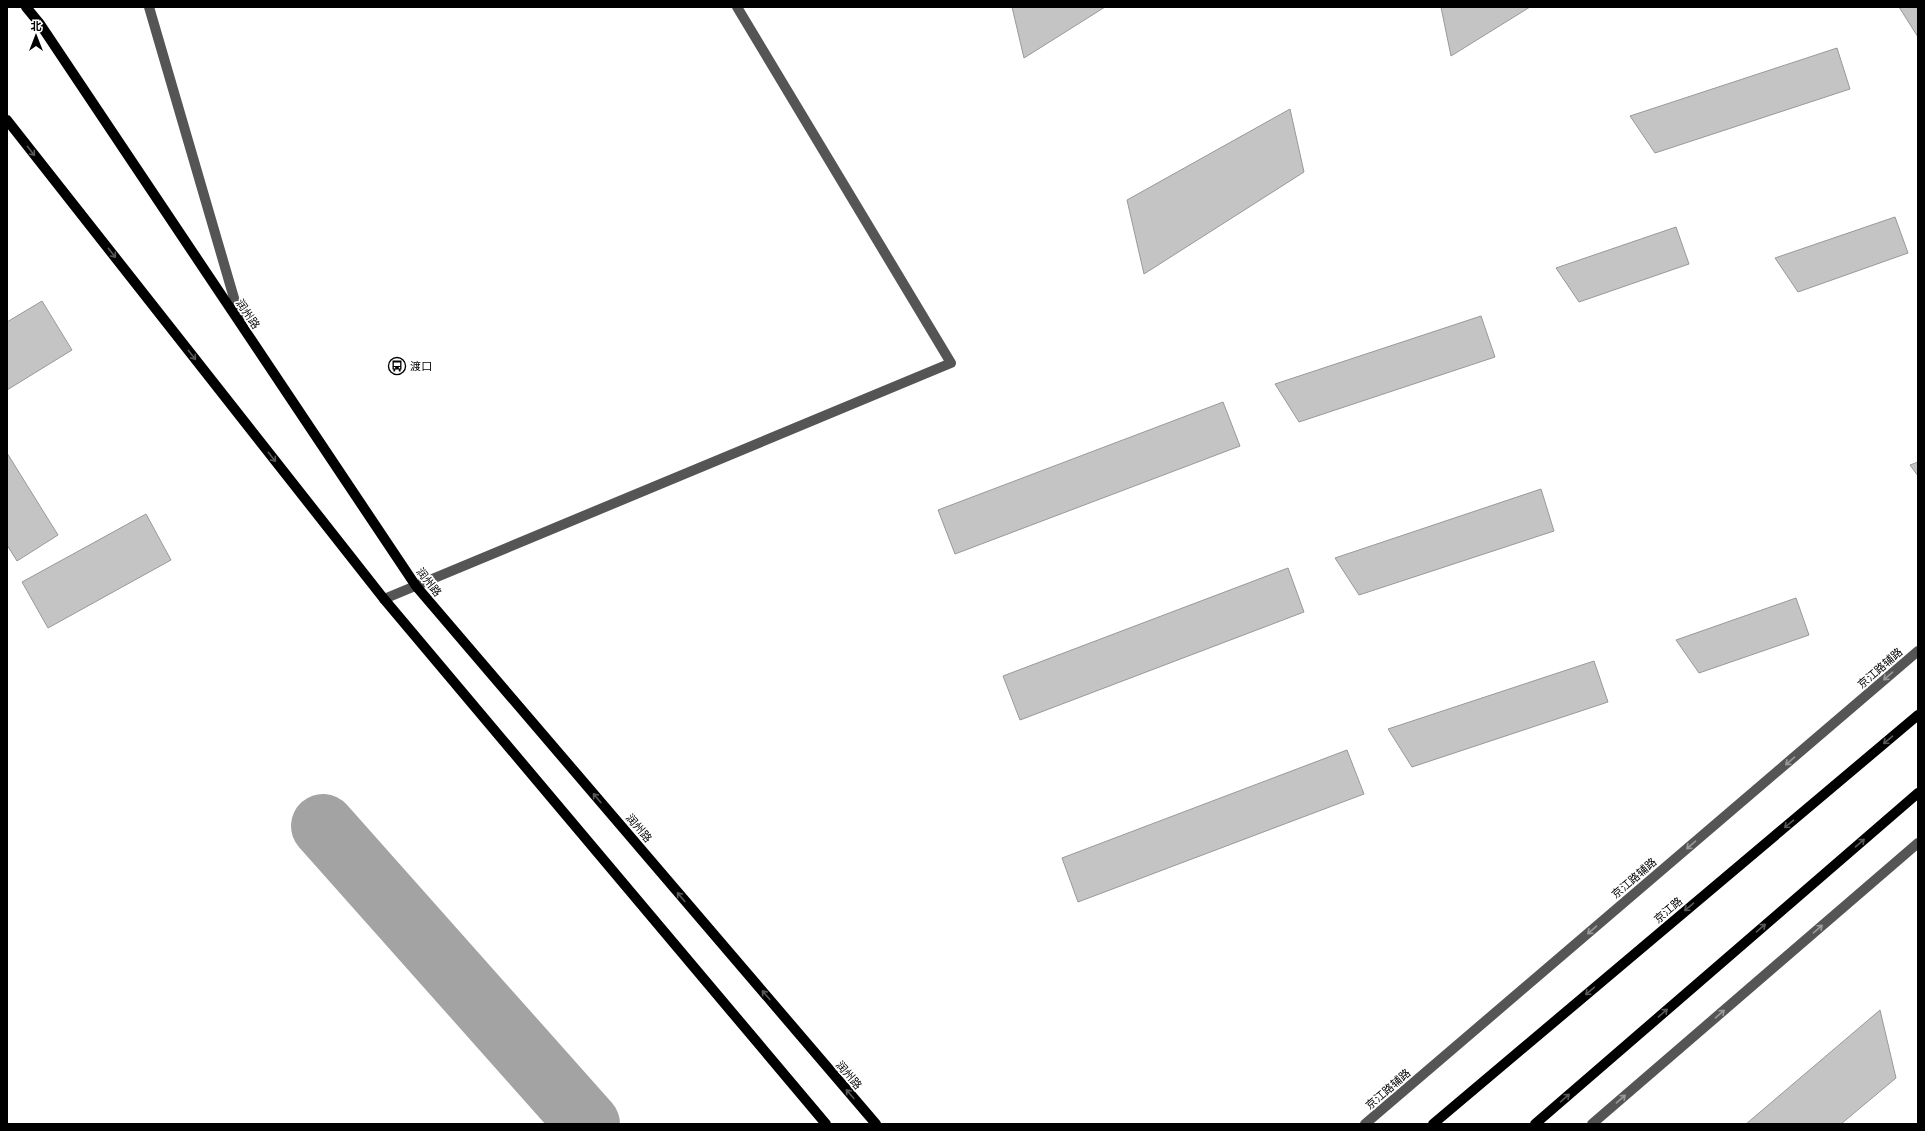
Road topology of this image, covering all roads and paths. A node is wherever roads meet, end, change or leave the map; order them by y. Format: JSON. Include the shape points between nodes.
{"nodes":[{"id":1,"x":26,"y":7,"type":"edge"},
{"id":2,"x":149,"y":7,"type":"edge"},
{"id":3,"x":737,"y":7,"type":"edge"},
{"id":4,"x":7,"y":120,"type":"edge"},
{"id":5,"x":242,"y":326,"type":"junction"},
{"id":6,"x":416,"y":586,"type":"junction"},
{"id":7,"x":384,"y":599,"type":"junction"},
{"id":8,"x":1918,"y":651,"type":"edge"},
{"id":9,"x":1918,"y":715,"type":"edge"},
{"id":10,"x":1918,"y":793,"type":"edge"},
{"id":11,"x":1918,"y":843,"type":"edge"},
{"id":12,"x":826,"y":1124,"type":"edge"},
{"id":13,"x":876,"y":1124,"type":"edge"},
{"id":14,"x":1365,"y":1124,"type":"edge"},
{"id":15,"x":1433,"y":1124,"type":"edge"},
{"id":16,"x":1535,"y":1124,"type":"edge"},
{"id":17,"x":1592,"y":1124,"type":"edge"}],
"edges":[{"from":1,"to":5,"type":"main road","name":"润州路","via":[[40,24]]},
{"from":2,"to":5,"type":"street"},
{"from":3,"to":6,"type":"street","via":[[951,363]]},
{"from":4,"to":7,"type":"main road","one_way":true},
{"from":5,"to":6,"type":"main road","name":"润州路"},
{"from":6,"to":7,"type":"street"},
{"from":13,"to":6,"type":"main road","name":"润州路","one_way":true},
{"from":7,"to":12,"type":"main road"},
{"from":8,"to":14,"type":"street","name":"京江路辅路","one_way":true},
{"from":9,"to":15,"type":"main road","name":"京江路","one_way":true},
{"from":16,"to":10,"type":"main road","one_way":true},
{"from":17,"to":11,"type":"street","one_way":true}]}
